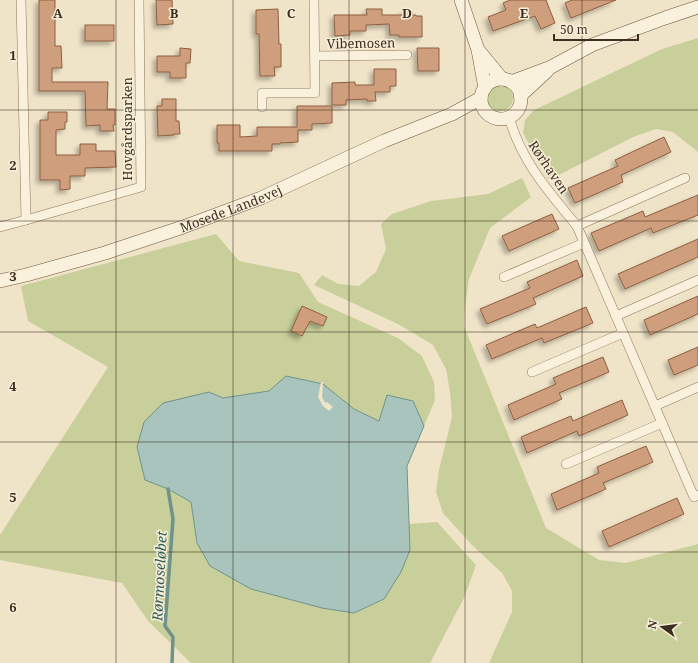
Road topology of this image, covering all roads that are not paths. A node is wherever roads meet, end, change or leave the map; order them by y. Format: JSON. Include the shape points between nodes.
{"nodes":[{"id":1,"x":21,"y":0,"type":"edge"},
{"id":2,"x":139,"y":0,"type":"edge"},
{"id":3,"x":314,"y":0,"type":"edge"},
{"id":4,"x":461,"y":0,"type":"edge"},
{"id":5,"x":698,"y":7,"type":"edge"},
{"id":6,"x":478,"y":50,"type":"junction"},
{"id":7,"x":407,"y":55,"type":"dead end"},
{"id":8,"x":315,"y":56,"type":"junction"},
{"id":9,"x":551,"y":67,"type":"junction"},
{"id":10,"x":506,"y":81,"type":"junction"},
{"id":11,"x":483,"y":93,"type":"junction"},
{"id":12,"x":520,"y":96,"type":"junction"},
{"id":13,"x":262,"y":107,"type":"dead end"},
{"id":14,"x":487,"y":113,"type":"junction"},
{"id":15,"x":452,"y":114,"type":"junction"},
{"id":16,"x":509,"y":117,"type":"junction"},
{"id":17,"x":685,"y":178,"type":"dead end"},
{"id":18,"x":26,"y":220,"type":"junction"},
{"id":19,"x":577,"y":226,"type":"junction"},
{"id":20,"x":0,"y":227,"type":"edge"},
{"id":21,"x":584,"y":243,"type":"junction"},
{"id":22,"x":504,"y":277,"type":"dead end"},
{"id":23,"x":698,"y":280,"type":"edge"},
{"id":24,"x":0,"y":281,"type":"edge"},
{"id":25,"x":616,"y":316,"type":"junction"},
{"id":26,"x":624,"y":333,"type":"junction"},
{"id":27,"x":532,"y":372,"type":"dead end"},
{"id":28,"x":698,"y":387,"type":"edge"},
{"id":29,"x":655,"y":406,"type":"junction"},
{"id":30,"x":662,"y":423,"type":"junction"},
{"id":31,"x":566,"y":464,"type":"dead end"},
{"id":32,"x":698,"y":495,"type":"edge"}],
"edges":[{"from":1,"to":18,"type":"street"},
{"from":2,"to":18,"type":"street","name":"Hovgårdsparken","via":[[141,187]]},
{"from":3,"to":8,"type":"street","name":"Vibemosen"},
{"from":4,"to":6,"type":"main road"},
{"from":5,"to":9,"type":"main road","via":[[592,46]]},
{"from":6,"to":10,"type":"main road"},
{"from":6,"to":11,"type":"main road"},
{"from":7,"to":8,"type":"street","name":"Vibemosen"},
{"from":8,"to":13,"type":"street","name":"Vibemosen","via":[[315,93],[262,93]]},
{"from":9,"to":10,"type":"main road"},
{"from":9,"to":12,"type":"main road"},
{"from":10,"to":11,"type":"main road","via":[[492,82]]},
{"from":10,"to":12,"type":"main road","via":[[516,86]]},
{"from":11,"to":14,"type":"main road","via":[[482,104]]},
{"from":11,"to":15,"type":"main road","name":"Mosede Landevej"},
{"from":12,"to":16,"type":"main road","via":[[518,109]]},
{"from":14,"to":15,"type":"main road","name":"Mosede Landevej"},
{"from":14,"to":16,"type":"main road","via":[[497,119]]},
{"from":15,"to":24,"type":"main road","name":"Mosede Landevej","via":[[384,141],[261,198],[184,227],[105,253]]},
{"from":16,"to":19,"type":"street","name":"Rørhaven","via":[[513,132],[530,164]]},
{"from":17,"to":19,"type":"street"},
{"from":18,"to":20,"type":"street","name":"Hovgårdsparken"},
{"from":19,"to":21,"type":"street","name":"Rørhaven"},
{"from":21,"to":22,"type":"street"},
{"from":21,"to":25,"type":"street","name":"Rørhaven"},
{"from":23,"to":25,"type":"street"},
{"from":25,"to":26,"type":"street","name":"Rørhaven"},
{"from":26,"to":27,"type":"street"},
{"from":26,"to":29,"type":"street","name":"Rørhaven"},
{"from":28,"to":29,"type":"street"},
{"from":29,"to":30,"type":"street","name":"Rørhaven"},
{"from":30,"to":31,"type":"street"},
{"from":30,"to":32,"type":"street","name":"Rørhaven","via":[[694,497]]}]}
